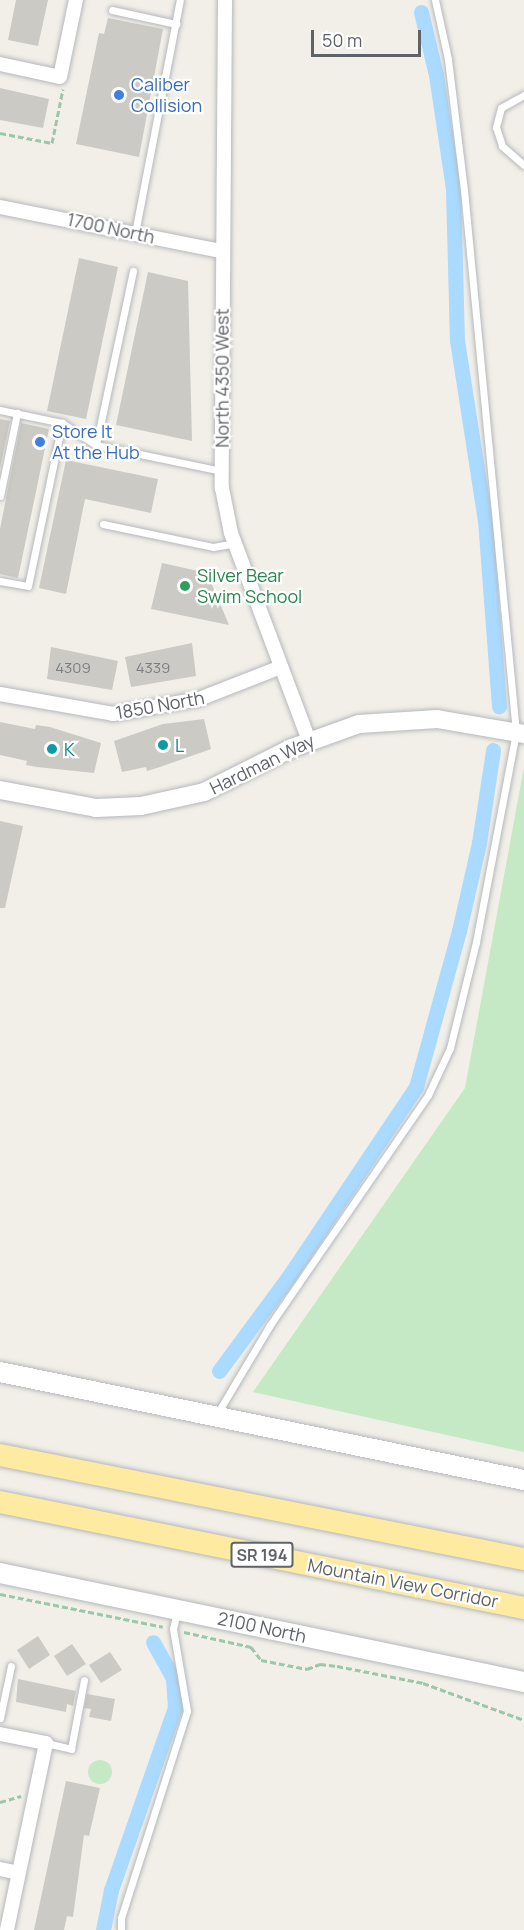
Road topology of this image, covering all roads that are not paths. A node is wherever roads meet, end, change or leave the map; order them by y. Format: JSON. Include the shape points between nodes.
{"nodes":[{"id":1,"x":76,"y":0,"type":"edge"},
{"id":2,"x":180,"y":0,"type":"edge"},
{"id":3,"x":225,"y":0,"type":"edge"},
{"id":4,"x":435,"y":0,"type":"edge"},
{"id":5,"x":112,"y":10,"type":"dead end"},
{"id":6,"x":176,"y":24,"type":"junction"},
{"id":7,"x":0,"y":64,"type":"edge"},
{"id":8,"x":524,"y":95,"type":"edge"},
{"id":9,"x":524,"y":165,"type":"edge"},
{"id":10,"x":0,"y":207,"type":"edge"},
{"id":11,"x":135,"y":233,"type":"junction"},
{"id":12,"x":221,"y":251,"type":"junction"},
{"id":13,"x":133,"y":271,"type":"dead end"},
{"id":14,"x":0,"y":410,"type":"edge"},
{"id":15,"x":17,"y":413,"type":"junction"},
{"id":16,"x":62,"y":423,"type":"junction"},
{"id":17,"x":96,"y":445,"type":"junction"},
{"id":18,"x":222,"y":471,"type":"junction"},
{"id":19,"x":0,"y":496,"type":"edge"},
{"id":20,"x":103,"y":524,"type":"dead end"},
{"id":21,"x":235,"y":543,"type":"junction"},
{"id":22,"x":0,"y":581,"type":"edge"},
{"id":23,"x":282,"y":667,"type":"junction"},
{"id":24,"x":0,"y":694,"type":"edge"},
{"id":25,"x":520,"y":733,"type":"edge"},
{"id":26,"x":309,"y":740,"type":"junction"},
{"id":27,"x":0,"y":790,"type":"edge"},
{"id":28,"x":0,"y":1372,"type":"edge"},
{"id":29,"x":215,"y":1417,"type":"junction"},
{"id":30,"x":0,"y":1455,"type":"edge"},
{"id":31,"x":524,"y":1480,"type":"edge"},
{"id":32,"x":0,"y":1502,"type":"edge"},
{"id":33,"x":524,"y":1559,"type":"edge"},
{"id":34,"x":0,"y":1573,"type":"edge"},
{"id":35,"x":524,"y":1608,"type":"edge"},
{"id":36,"x":177,"y":1609,"type":"junction"},
{"id":37,"x":11,"y":1666,"type":"dead end"},
{"id":38,"x":84,"y":1680,"type":"dead end"},
{"id":39,"x":524,"y":1682,"type":"edge"},
{"id":40,"x":0,"y":1718,"type":"edge"},
{"id":41,"x":0,"y":1734,"type":"edge"},
{"id":42,"x":46,"y":1743,"type":"junction"},
{"id":43,"x":0,"y":1869,"type":"edge"},
{"id":44,"x":19,"y":1873,"type":"junction"},
{"id":45,"x":7,"y":1930,"type":"edge"},
{"id":46,"x":121,"y":1930,"type":"edge"}],
"edges":[{"from":1,"to":7,"type":"street","via":[[62,82]]},
{"from":2,"to":6,"type":"lane"},
{"from":3,"to":12,"type":"street","name":"North 4350 West"},
{"from":4,"to":25,"type":"lane","via":[[448,59],[464,189]]},
{"from":5,"to":6,"type":"lane"},
{"from":6,"to":11,"type":"lane"},
{"from":8,"to":9,"type":"lane","via":[[501,108],[496,127],[502,146]]},
{"from":10,"to":11,"type":"street","name":"1700 North"},
{"from":11,"to":12,"type":"street","name":"1700 North"},
{"from":12,"to":18,"type":"street","name":"North 4350 West"},
{"from":13,"to":17,"type":"lane"},
{"from":14,"to":15,"type":"lane"},
{"from":15,"to":16,"type":"lane"},
{"from":15,"to":19,"type":"lane"},
{"from":16,"to":17,"type":"lane"},
{"from":16,"to":22,"type":"lane","via":[[28,586]]},
{"from":17,"to":18,"type":"lane"},
{"from":18,"to":21,"type":"street","name":"North 4350 West","via":[[224,506]]},
{"from":20,"to":21,"type":"lane","via":[[213,547]]},
{"from":21,"to":23,"type":"street","name":"North 4350 West"},
{"from":23,"to":24,"type":"street","name":"1850 North","via":[[199,699],[113,714]]},
{"from":23,"to":26,"type":"street","name":"North 4350 West"},
{"from":25,"to":26,"type":"street","name":"Hardman Way","via":[[437,719],[401,718],[359,724]]},
{"from":25,"to":29,"type":"lane","via":[[450,1048],[428,1095],[270,1325]]},
{"from":26,"to":27,"type":"street","name":"Hardman Way","via":[[220,786],[169,802],[96,808]]},
{"from":28,"to":29,"type":"main road"},
{"from":29,"to":31,"type":"main road"},
{"from":30,"to":33,"type":"highway"},
{"from":32,"to":35,"type":"highway","name":"Mountain View Corridor","number":"SR 194"},
{"from":34,"to":36,"type":"main road","name":"2100 North"},
{"from":36,"to":39,"type":"main road","name":"2100 North"},
{"from":36,"to":46,"type":"lane","via":[[173,1629],[187,1711],[121,1918]]},
{"from":37,"to":40,"type":"lane"},
{"from":38,"to":42,"type":"lane","via":[[71,1749]]},
{"from":41,"to":42,"type":"street"},
{"from":42,"to":44,"type":"street"},
{"from":43,"to":44,"type":"street"},
{"from":44,"to":45,"type":"street"}]}
